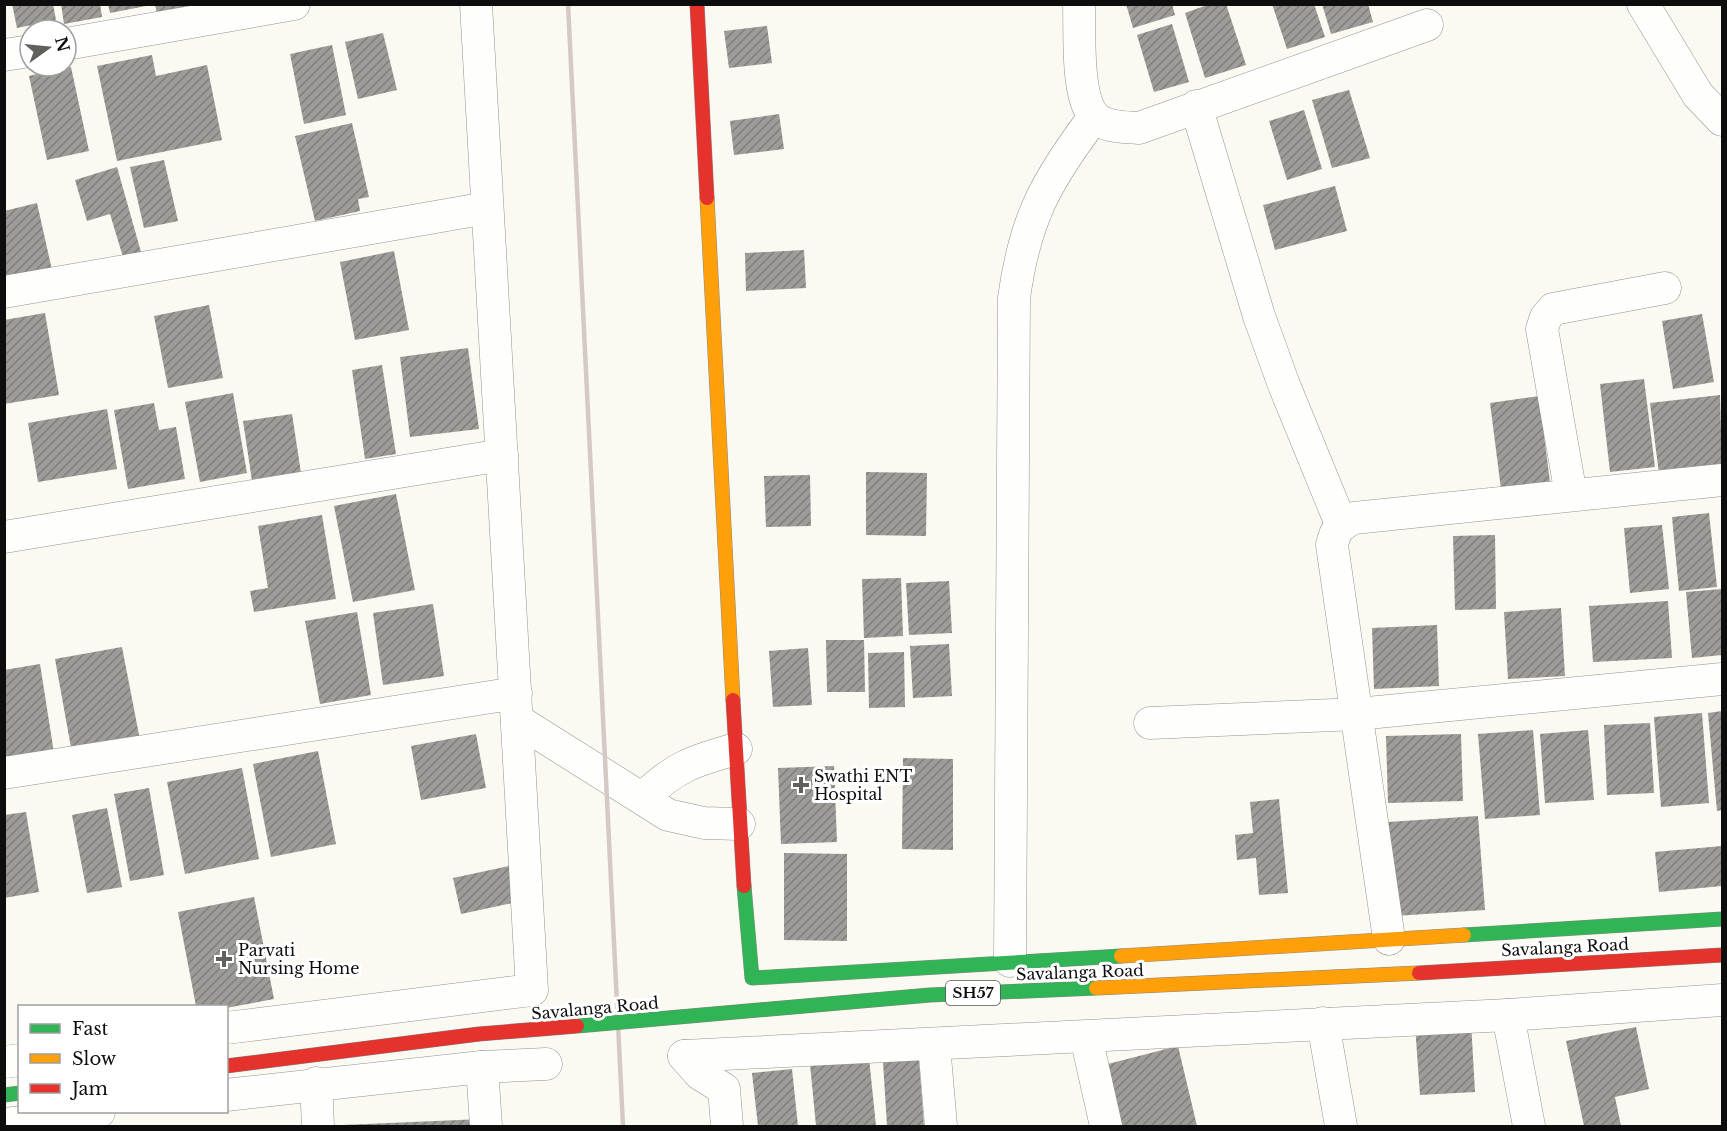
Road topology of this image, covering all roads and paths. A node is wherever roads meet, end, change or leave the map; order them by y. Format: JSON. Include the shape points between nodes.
{"nodes":[{"id":1,"x":294,"y":4,"type":"edge"},
{"id":2,"x":476,"y":4,"type":"edge"},
{"id":3,"x":697,"y":4,"type":"edge"},
{"id":4,"x":1079,"y":4,"type":"edge"},
{"id":5,"x":1643,"y":4,"type":"edge"},
{"id":6,"x":1427,"y":25,"type":"dead end"},
{"id":7,"x":78,"y":42,"type":"edge"},
{"id":8,"x":1196,"y":106,"type":"junction"},
{"id":9,"x":1094,"y":117,"type":"junction"},
{"id":10,"x":1722,"y":120,"type":"edge"},
{"id":11,"x":487,"y":208,"type":"junction"},
{"id":12,"x":1665,"y":288,"type":"dead end"},
{"id":13,"x":4,"y":292,"type":"edge"},
{"id":14,"x":502,"y":455,"type":"junction"},
{"id":15,"x":1722,"y":480,"type":"edge"},
{"id":16,"x":1571,"y":495,"type":"junction"},
{"id":17,"x":1341,"y":524,"type":"junction"},
{"id":18,"x":4,"y":537,"type":"edge"},
{"id":19,"x":1722,"y":679,"type":"edge"},
{"id":20,"x":517,"y":707,"type":"junction"},
{"id":21,"x":1357,"y":714,"type":"junction"},
{"id":22,"x":1150,"y":723,"type":"dead end"},
{"id":23,"x":735,"y":749,"type":"junction"},
{"id":24,"x":4,"y":773,"type":"edge"},
{"id":25,"x":644,"y":797,"type":"junction"},
{"id":26,"x":739,"y":824,"type":"junction"},
{"id":27,"x":1722,"y":919,"type":"edge"},
{"id":28,"x":1389,"y":939,"type":"junction"},
{"id":29,"x":1722,"y":955,"type":"edge"},
{"id":30,"x":1011,"y":961,"type":"junction"},
{"id":31,"x":1722,"y":1000,"type":"edge"},
{"id":32,"x":1508,"y":1015,"type":"junction"},
{"id":33,"x":1323,"y":1023,"type":"junction"},
{"id":34,"x":228,"y":1028,"type":"edge"},
{"id":35,"x":1086,"y":1037,"type":"junction"},
{"id":36,"x":934,"y":1045,"type":"junction"},
{"id":37,"x":546,"y":1064,"type":"dead end"},
{"id":38,"x":228,"y":1066,"type":"edge"},
{"id":39,"x":482,"y":1067,"type":"junction"},
{"id":40,"x":316,"y":1083,"type":"junction"},
{"id":41,"x":228,"y":1095,"type":"edge"},
{"id":42,"x":91,"y":1113,"type":"edge"},
{"id":43,"x":4,"y":1124,"type":"edge"},
{"id":44,"x":318,"y":1126,"type":"edge"},
{"id":45,"x":486,"y":1126,"type":"edge"},
{"id":46,"x":726,"y":1126,"type":"edge"},
{"id":47,"x":941,"y":1126,"type":"edge"},
{"id":48,"x":1106,"y":1126,"type":"edge"},
{"id":49,"x":1341,"y":1126,"type":"edge"},
{"id":50,"x":1529,"y":1126,"type":"edge"}],
"edges":[{"from":1,"to":7,"type":"street"},
{"from":2,"to":11,"type":"street"},
{"from":3,"to":23,"type":"street"},
{"from":4,"to":9,"type":"street","via":[[1083,96]]},
{"from":5,"to":10,"type":"street","via":[[1698,95]]},
{"from":6,"to":8,"type":"street"},
{"from":8,"to":9,"type":"street","via":[[1139,128],[1113,126]]},
{"from":8,"to":17,"type":"street","via":[[1259,316]]},
{"from":9,"to":30,"type":"street","via":[[1058,165],[1033,215],[1020,255],[1014,298]]},
{"from":11,"to":13,"type":"street"},
{"from":11,"to":14,"type":"street"},
{"from":12,"to":16,"type":"street","via":[[1553,309],[1546,316],[1542,329]]},
{"from":14,"to":18,"type":"street"},
{"from":14,"to":20,"type":"street"},
{"from":15,"to":16,"type":"street"},
{"from":16,"to":17,"type":"street","via":[[1354,518]]},
{"from":17,"to":21,"type":"street","via":[[1332,545]]},
{"from":19,"to":21,"type":"street"},
{"from":20,"to":24,"type":"street"},
{"from":20,"to":25,"type":"street"},
{"from":20,"to":34,"type":"street","via":[[532,990]]},
{"from":21,"to":22,"type":"street"},
{"from":21,"to":28,"type":"street"},
{"from":23,"to":25,"type":"street","via":[[689,763]]},
{"from":23,"to":26,"type":"street"},
{"from":25,"to":26,"type":"street","via":[[668,815],[704,823]]},
{"from":26,"to":30,"type":"street","via":[[752,978]]},
{"from":27,"to":28,"type":"street"},
{"from":28,"to":30,"type":"street"},
{"from":29,"to":38,"type":"street","name":"Savalanga Road","number":"SH57","bridge":true,"via":[[1312,979],[930,995],[479,1034]]},
{"from":31,"to":32,"type":"street"},
{"from":32,"to":33,"type":"street"},
{"from":32,"to":50,"type":"street"},
{"from":33,"to":35,"type":"street"},
{"from":33,"to":49,"type":"street"},
{"from":35,"to":36,"type":"street"},
{"from":35,"to":48,"type":"street"},
{"from":36,"to":46,"type":"street","via":[[684,1056],[700,1074],[724,1089]]},
{"from":36,"to":47,"type":"street"},
{"from":37,"to":39,"type":"street"},
{"from":39,"to":40,"type":"street"},
{"from":39,"to":45,"type":"street"},
{"from":40,"to":41,"type":"street"},
{"from":40,"to":44,"type":"street"},
{"from":42,"to":43,"type":"street"}]}
